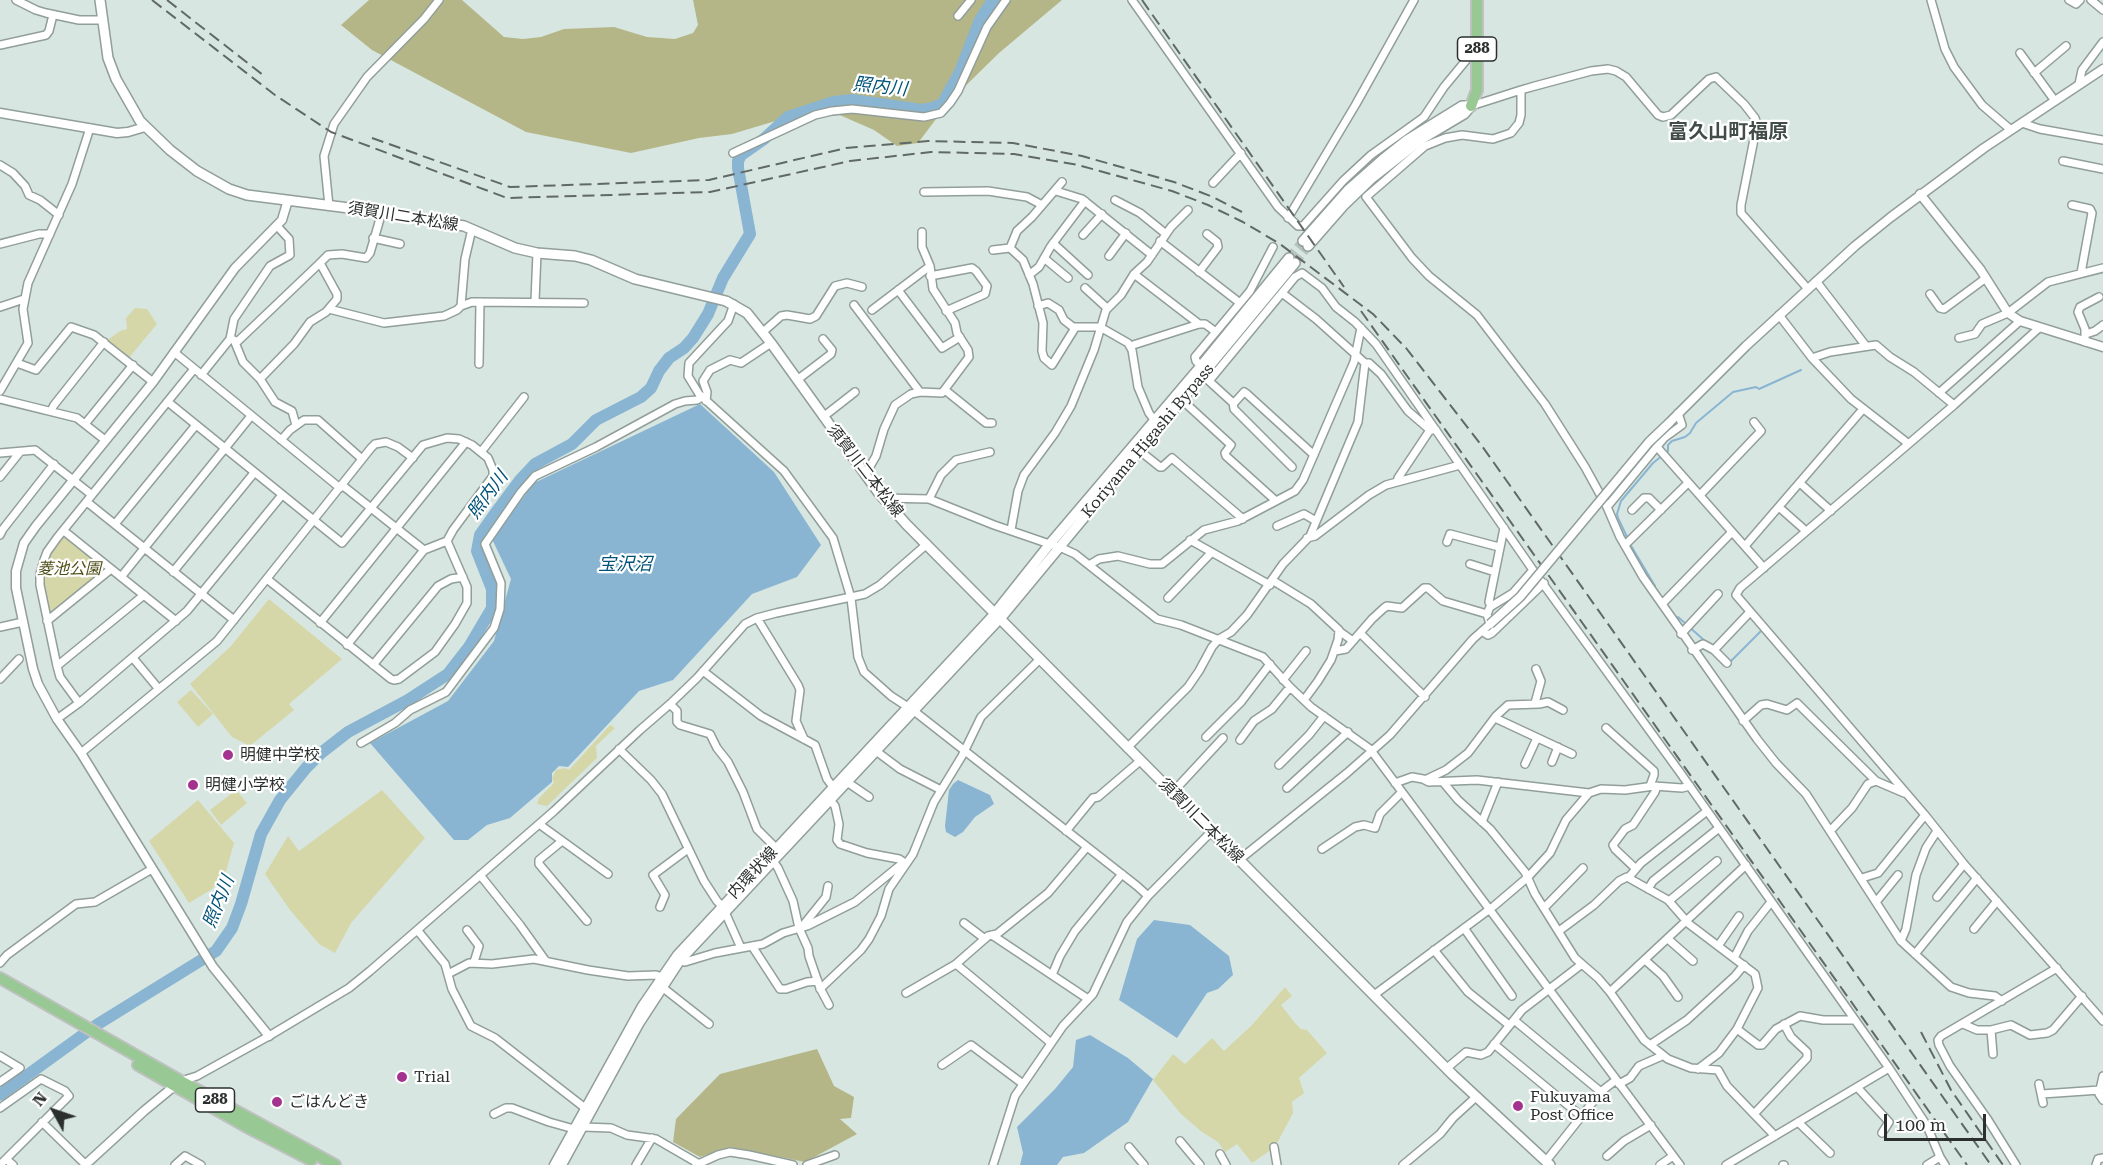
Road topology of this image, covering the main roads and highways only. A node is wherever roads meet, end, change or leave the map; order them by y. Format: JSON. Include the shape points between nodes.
{"nodes":[{"id":1,"x":99,"y":0,"type":"edge"},
{"id":2,"x":1477,"y":0,"type":"edge"},
{"id":3,"x":1466,"y":108,"type":"joint"},
{"id":4,"x":1306,"y":243,"type":"tunnel mouth"},
{"id":5,"x":1292,"y":260,"type":"tunnel mouth"},
{"id":6,"x":1206,"y":371,"type":"junction"},
{"id":7,"x":997,"y":616,"type":"junction"},
{"id":8,"x":0,"y":978,"type":"edge"},
{"id":9,"x":0,"y":986,"type":"edge"},
{"id":10,"x":75,"y":1024,"type":"junction"},
{"id":11,"x":177,"y":1084,"type":"junction"},
{"id":12,"x":1548,"y":1163,"type":"edge"},
{"id":13,"x":322,"y":1165,"type":"edge"},
{"id":14,"x":335,"y":1165,"type":"edge"}],
"edges":[{"from":1,"to":7,"type":"main road","name":"須賀川二本松線","via":[[108,58],[145,127],[197,171],[229,189],[247,195],[431,219],[472,229],[514,248],[591,260],[635,279],[730,303],[750,316],[882,498]]},
{"from":2,"to":3,"type":"highway","number":"288","via":[[1477,90]]},
{"from":3,"to":4,"type":"main road","via":[[1371,179]]},
{"from":5,"to":6,"type":"main road","name":"Koriyama Higashi Bypass"},
{"from":6,"to":7,"type":"main road","name":"Koriyama Higashi Bypass","via":[[1060,547]]},
{"from":6,"to":7,"type":"main road","name":"Koriyama Higashi Bypass","via":[[1155,421],[1049,545]]},
{"from":7,"to":12,"type":"main road","name":"須賀川二本松線","via":[[1476,1097]]},
{"from":8,"to":10,"type":"highway","number":"288"},
{"from":9,"to":10,"type":"highway","number":"288"},
{"from":10,"to":11,"type":"highway","number":"288"},
{"from":11,"to":13,"type":"highway","number":"288","via":[[261,1135]]},
{"from":11,"to":14,"type":"highway","number":"288"}]}
